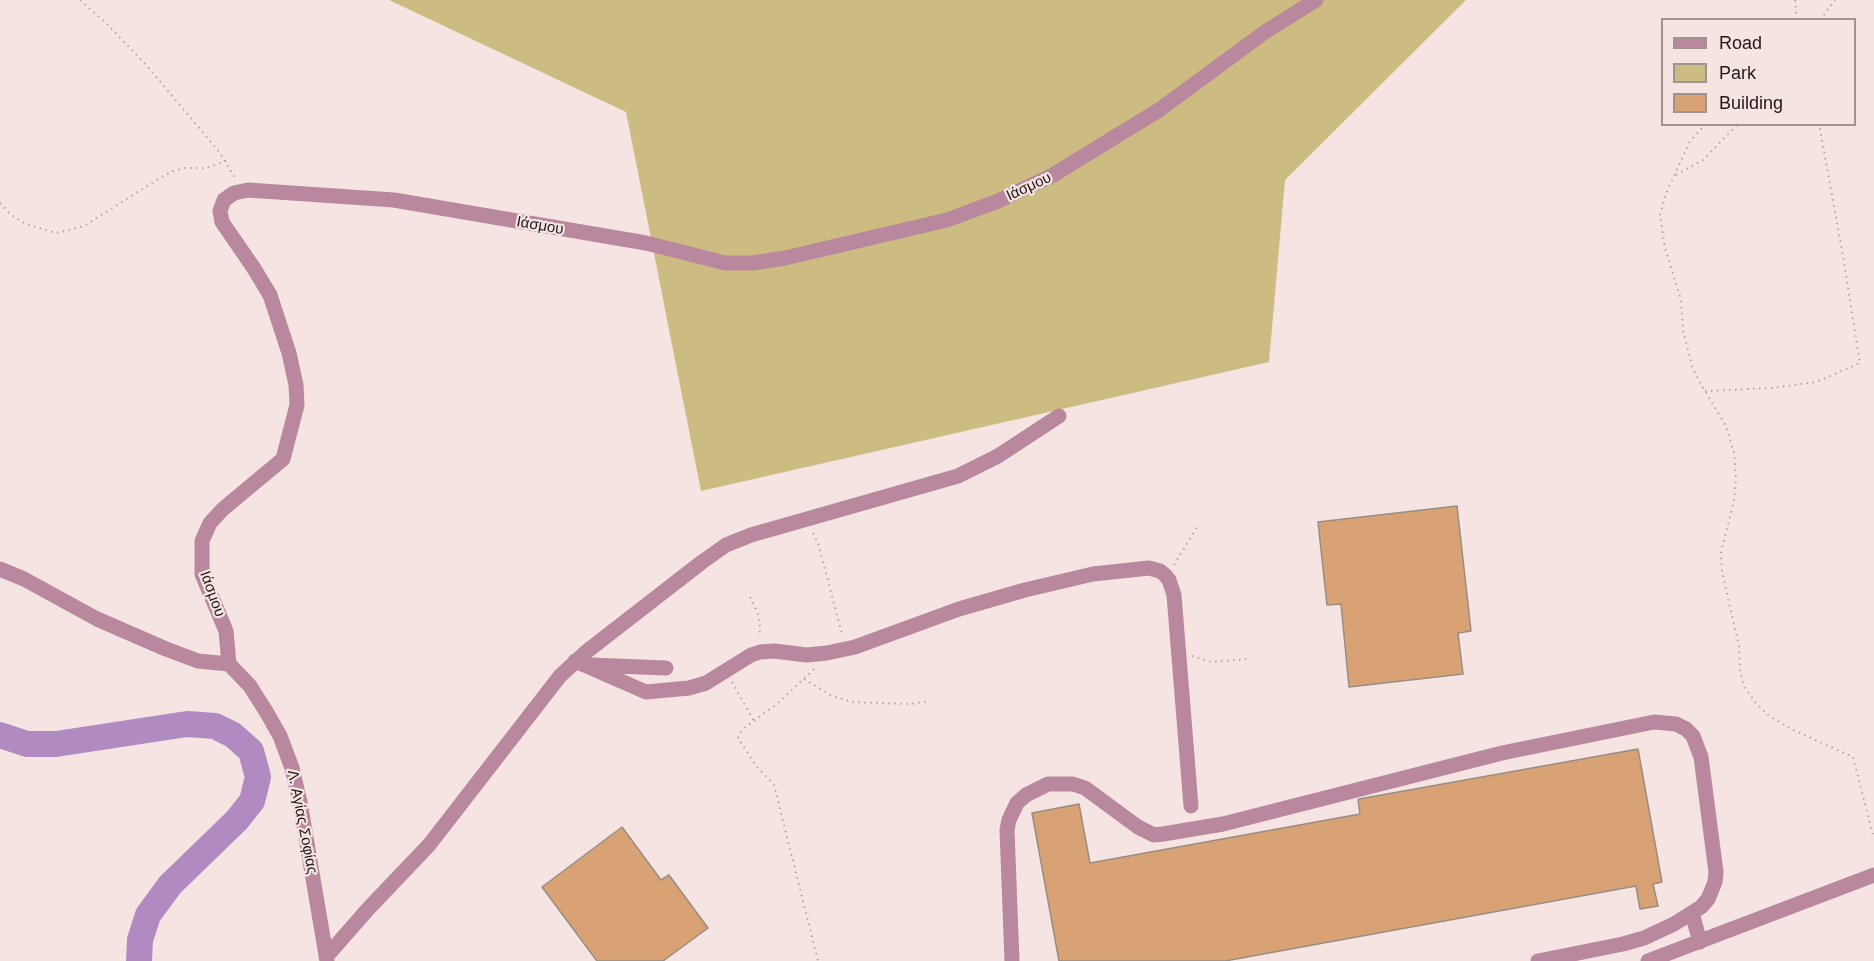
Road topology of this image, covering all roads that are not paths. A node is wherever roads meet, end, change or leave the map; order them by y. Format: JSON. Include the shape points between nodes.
{"nodes":[{"id":1,"x":1316,"y":0,"type":"edge"},
{"id":2,"x":1059,"y":416,"type":"dead end"},
{"id":3,"x":0,"y":569,"type":"edge"},
{"id":4,"x":579,"y":662,"type":"junction"},
{"id":5,"x":229,"y":664,"type":"junction"},
{"id":6,"x":666,"y":668,"type":"dead end"},
{"id":7,"x":1191,"y":806,"type":"dead end"},
{"id":8,"x":1874,"y":876,"type":"edge"},
{"id":9,"x":1692,"y":913,"type":"junction"},
{"id":10,"x":1700,"y":942,"type":"junction"},
{"id":11,"x":327,"y":959,"type":"edge"},
{"id":12,"x":1012,"y":961,"type":"edge"},
{"id":13,"x":1538,"y":961,"type":"edge"},
{"id":14,"x":1648,"y":961,"type":"edge"}],
"edges":[{"from":1,"to":5,"type":"street","name":"Ιάσμου","via":[[1159,110],[1053,175],[946,220],[785,258],[725,263],[645,243],[394,200],[237,192],[224,200],[222,222],[270,296],[289,353],[297,405],[283,459],[224,509],[210,524],[202,541],[202,574],[226,631]]},
{"from":2,"to":4,"type":"street","via":[[998,456],[958,476],[759,532],[726,545]]},
{"from":3,"to":5,"type":"street","via":[[166,649],[198,661]]},
{"from":4,"to":6,"type":"street"},
{"from":4,"to":7,"type":"street","via":[[646,692],[689,688],[706,684],[755,654],[774,651],[807,655],[847,649],[959,609],[1066,579],[1149,568],[1165,575],[1174,595]]},
{"from":4,"to":11,"type":"street","via":[[540,699],[429,845]]},
{"from":5,"to":11,"type":"street","name":"Λ. Αγίας Σοφίας","via":[[250,686],[267,713],[292,768]]},
{"from":8,"to":10,"type":"street"},
{"from":9,"to":10,"type":"street"},
{"from":9,"to":12,"type":"street","via":[[1708,899],[1715,882],[1701,757],[1686,729],[1654,722],[1502,753],[1223,824],[1154,835],[1138,828],[1085,788],[1060,783],[1042,787],[1017,803],[1007,830]]},
{"from":9,"to":13,"type":"street","via":[[1644,938]]},
{"from":10,"to":14,"type":"street"}]}
